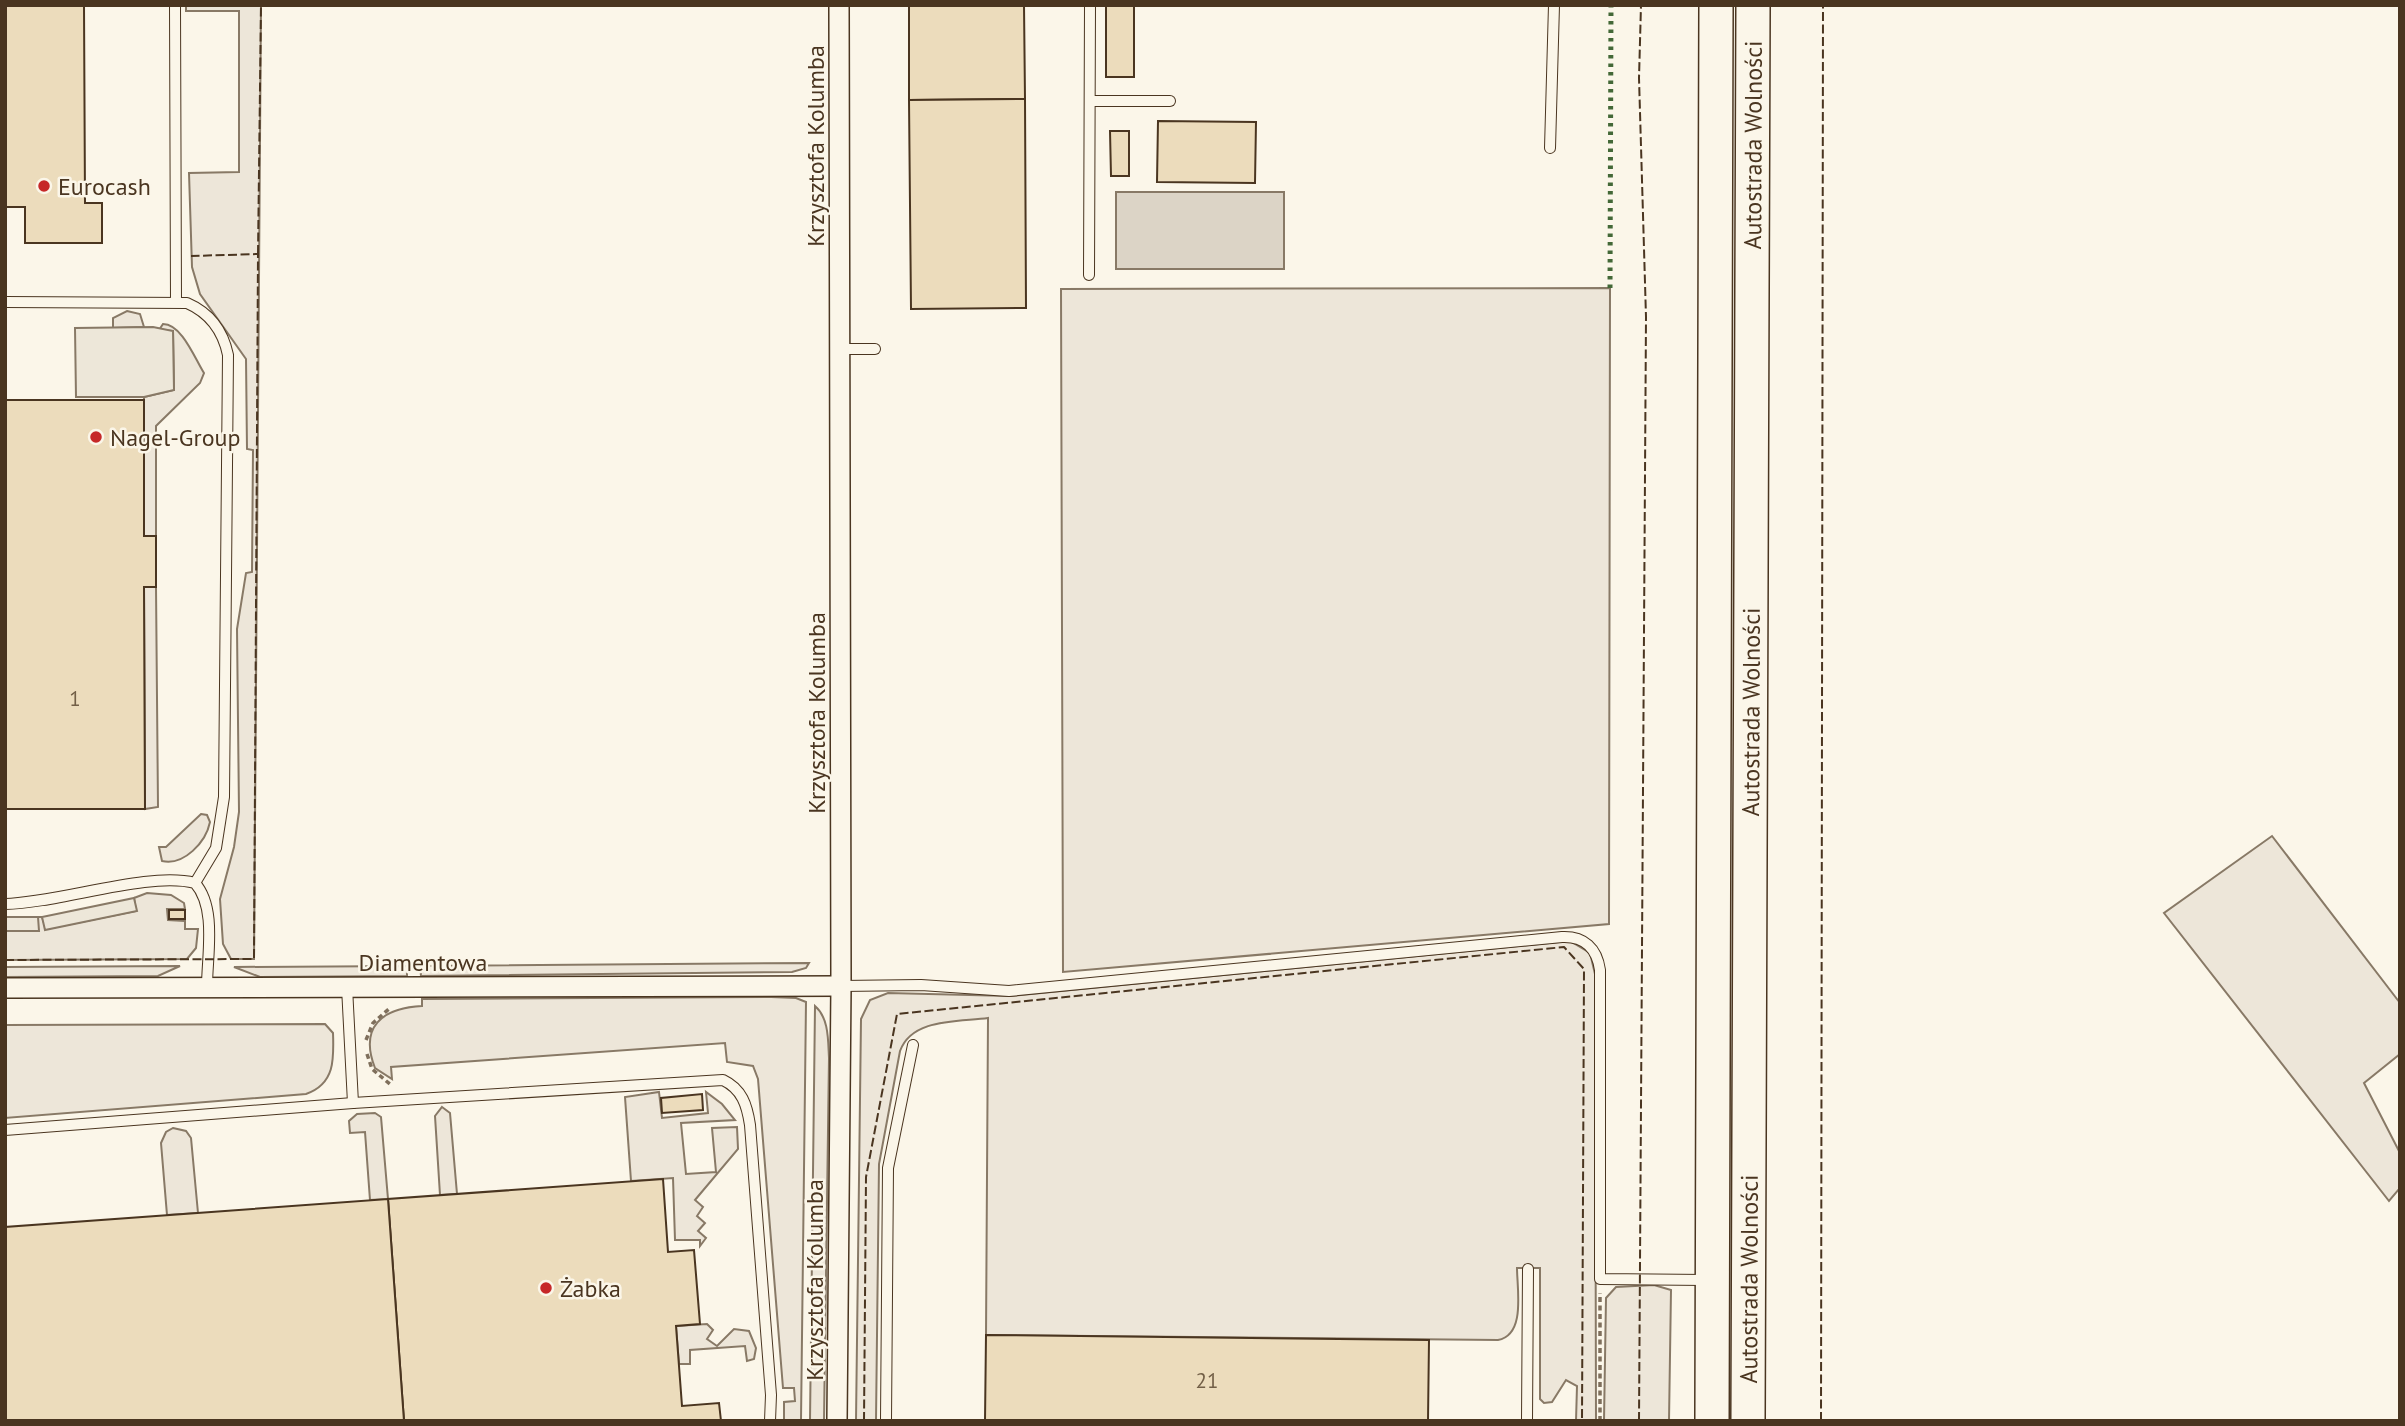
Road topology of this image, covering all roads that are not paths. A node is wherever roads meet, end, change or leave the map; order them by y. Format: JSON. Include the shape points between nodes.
{"nodes":[{"id":1,"x":175,"y":5,"type":"edge"},
{"id":2,"x":839,"y":5,"type":"edge"},
{"id":3,"x":1090,"y":5,"type":"edge"},
{"id":4,"x":1555,"y":5,"type":"edge"},
{"id":5,"x":1716,"y":5,"type":"edge"},
{"id":6,"x":1753,"y":5,"type":"edge"},
{"id":7,"x":1090,"y":101,"type":"junction"},
{"id":8,"x":1170,"y":101,"type":"dead end"},
{"id":9,"x":1550,"y":149,"type":"dead end"},
{"id":10,"x":1089,"y":275,"type":"dead end"},
{"id":11,"x":5,"y":302,"type":"edge"},
{"id":12,"x":176,"y":302,"type":"junction"},
{"id":13,"x":840,"y":349,"type":"junction"},
{"id":14,"x":875,"y":349,"type":"dead end"},
{"id":15,"x":195,"y":883,"type":"junction"},
{"id":16,"x":5,"y":904,"type":"edge"},
{"id":17,"x":841,"y":986,"type":"junction"},
{"id":18,"x":207,"y":987,"type":"junction"},
{"id":19,"x":347,"y":987,"type":"junction"},
{"id":20,"x":5,"y":988,"type":"edge"},
{"id":21,"x":913,"y":1045,"type":"dead end"},
{"id":22,"x":353,"y":1103,"type":"junction"},
{"id":23,"x":5,"y":1130,"type":"edge"},
{"id":24,"x":1528,"y":1269,"type":"dead end"},
{"id":25,"x":1712,"y":1280,"type":"junction"},
{"id":26,"x":770,"y":1421,"type":"edge"},
{"id":27,"x":837,"y":1421,"type":"edge"},
{"id":28,"x":886,"y":1421,"type":"edge"},
{"id":29,"x":1527,"y":1421,"type":"edge"},
{"id":30,"x":1712,"y":1421,"type":"edge"},
{"id":31,"x":1748,"y":1421,"type":"edge"}],
"edges":[{"from":1,"to":12,"type":"lane"},
{"from":2,"to":13,"type":"street","name":"Krzysztofa Kolumba"},
{"from":3,"to":7,"type":"lane"},
{"from":4,"to":9,"type":"lane"},
{"from":5,"to":25,"type":"highway","name":"Autostrada Wolności"},
{"from":6,"to":31,"type":"highway","name":"Autostrada Wolności"},
{"from":7,"to":8,"type":"lane"},
{"from":7,"to":10,"type":"lane"},
{"from":11,"to":12,"type":"lane"},
{"from":12,"to":15,"type":"lane","via":[[209,317],[228,355],[223,815],[216,848]]},
{"from":13,"to":14,"type":"lane"},
{"from":13,"to":17,"type":"street","name":"Krzysztofa Kolumba"},
{"from":15,"to":16,"type":"lane","via":[[160,880],[56,901]]},
{"from":15,"to":18,"type":"lane","via":[[207,910]]},
{"from":17,"to":19,"type":"street","name":"Diamentowa"},
{"from":17,"to":25,"type":"lane","via":[[1009,991],[1562,937],[1580,939],[1594,951],[1600,970],[1600,1279]]},
{"from":17,"to":27,"type":"street","name":"Krzysztofa Kolumba"},
{"from":18,"to":19,"type":"street","name":"Diamentowa"},
{"from":18,"to":20,"type":"street","name":"Diamentowa"},
{"from":19,"to":22,"type":"lane"},
{"from":21,"to":28,"type":"lane","via":[[888,1168]]},
{"from":22,"to":23,"type":"lane"},
{"from":22,"to":26,"type":"lane","via":[[698,1079],[730,1083],[742,1096],[750,1125]]},
{"from":24,"to":29,"type":"lane"},
{"from":25,"to":30,"type":"highway","name":"Autostrada Wolności"}]}
